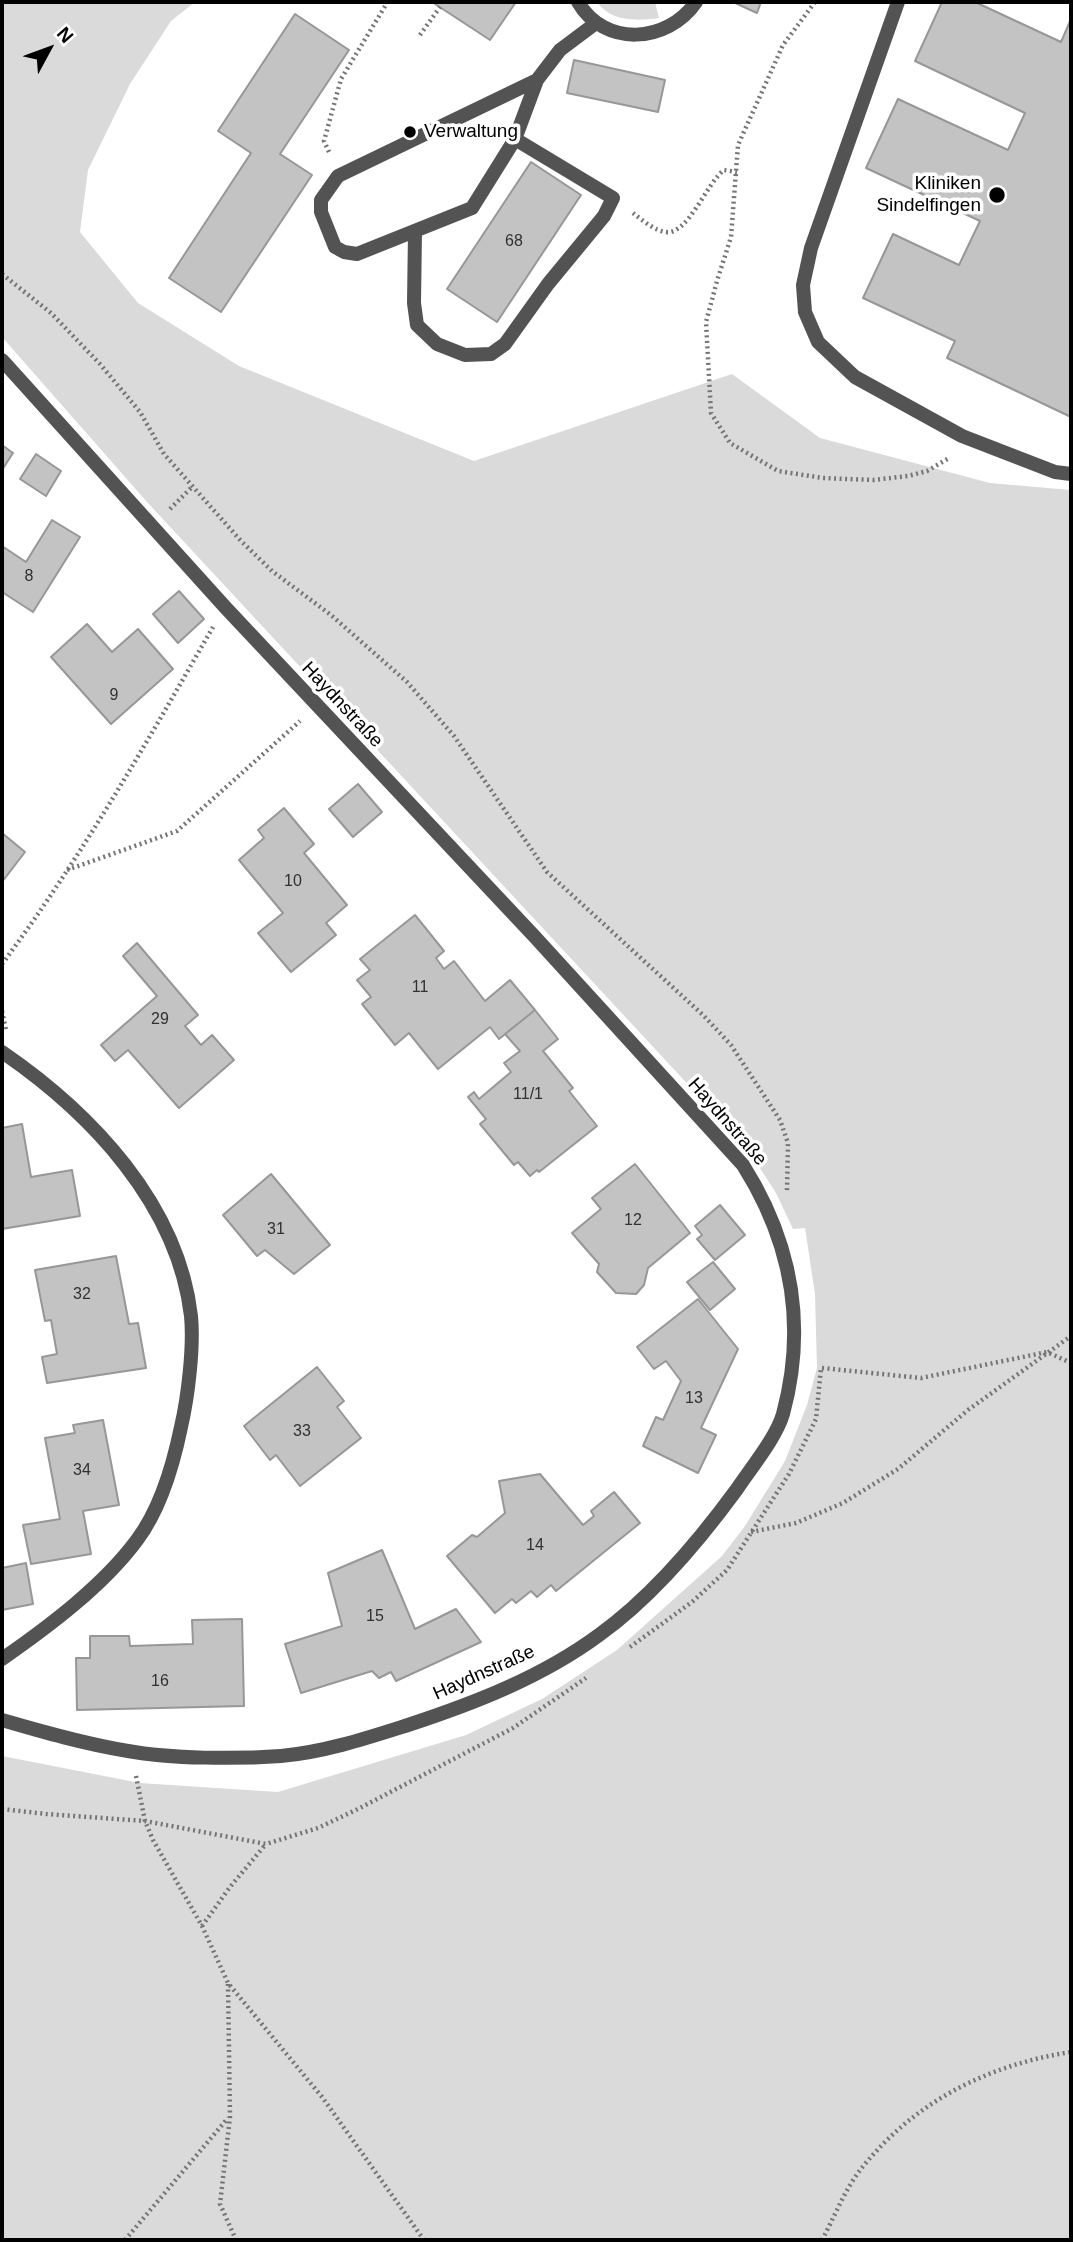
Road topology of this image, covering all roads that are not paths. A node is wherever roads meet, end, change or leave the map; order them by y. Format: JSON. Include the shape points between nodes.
{"nodes":[{"id":1,"x":578,"y":2,"type":"edge"},
{"id":2,"x":696,"y":2,"type":"edge"},
{"id":3,"x":898,"y":2,"type":"edge"},
{"id":4,"x":596,"y":23,"type":"junction"},
{"id":5,"x":537,"y":80,"type":"junction"},
{"id":6,"x":515,"y":139,"type":"junction"},
{"id":7,"x":415,"y":231,"type":"junction"},
{"id":8,"x":2,"y":360,"type":"edge"},
{"id":9,"x":1071,"y":474,"type":"edge"},
{"id":10,"x":2,"y":1052,"type":"edge"},
{"id":11,"x":2,"y":1659,"type":"edge"},
{"id":12,"x":2,"y":1720,"type":"edge"}],
"edges":[{"from":1,"to":4,"type":"street"},
{"from":2,"to":4,"type":"street","via":[[662,32],[628,36]]},
{"from":3,"to":9,"type":"street","via":[[811,248],[803,285],[804,312],[818,342],[855,377],[962,436]]},
{"from":4,"to":5,"type":"street","via":[[560,50]]},
{"from":5,"to":6,"type":"street"},
{"from":5,"to":7,"type":"street","via":[[338,176],[321,200],[335,247],[344,253],[357,254]]},
{"from":6,"to":7,"type":"street","via":[[472,208]]},
{"from":6,"to":7,"type":"street","via":[[612,198],[604,216],[505,344],[491,354],[465,355],[437,344],[417,325]]},
{"from":8,"to":12,"type":"street","name":"Haydnstraße","via":[[743,1165],[773,1222],[790,1278],[794,1321],[793,1359],[782,1417],[706,1531],[656,1585],[600,1635],[526,1679],[447,1712],[350,1743],[282,1756],[131,1752]]},
{"from":10,"to":11,"type":"street","via":[[91,1125],[135,1178],[171,1240],[191,1318],[188,1399],[158,1503],[138,1539],[103,1578]]}]}
